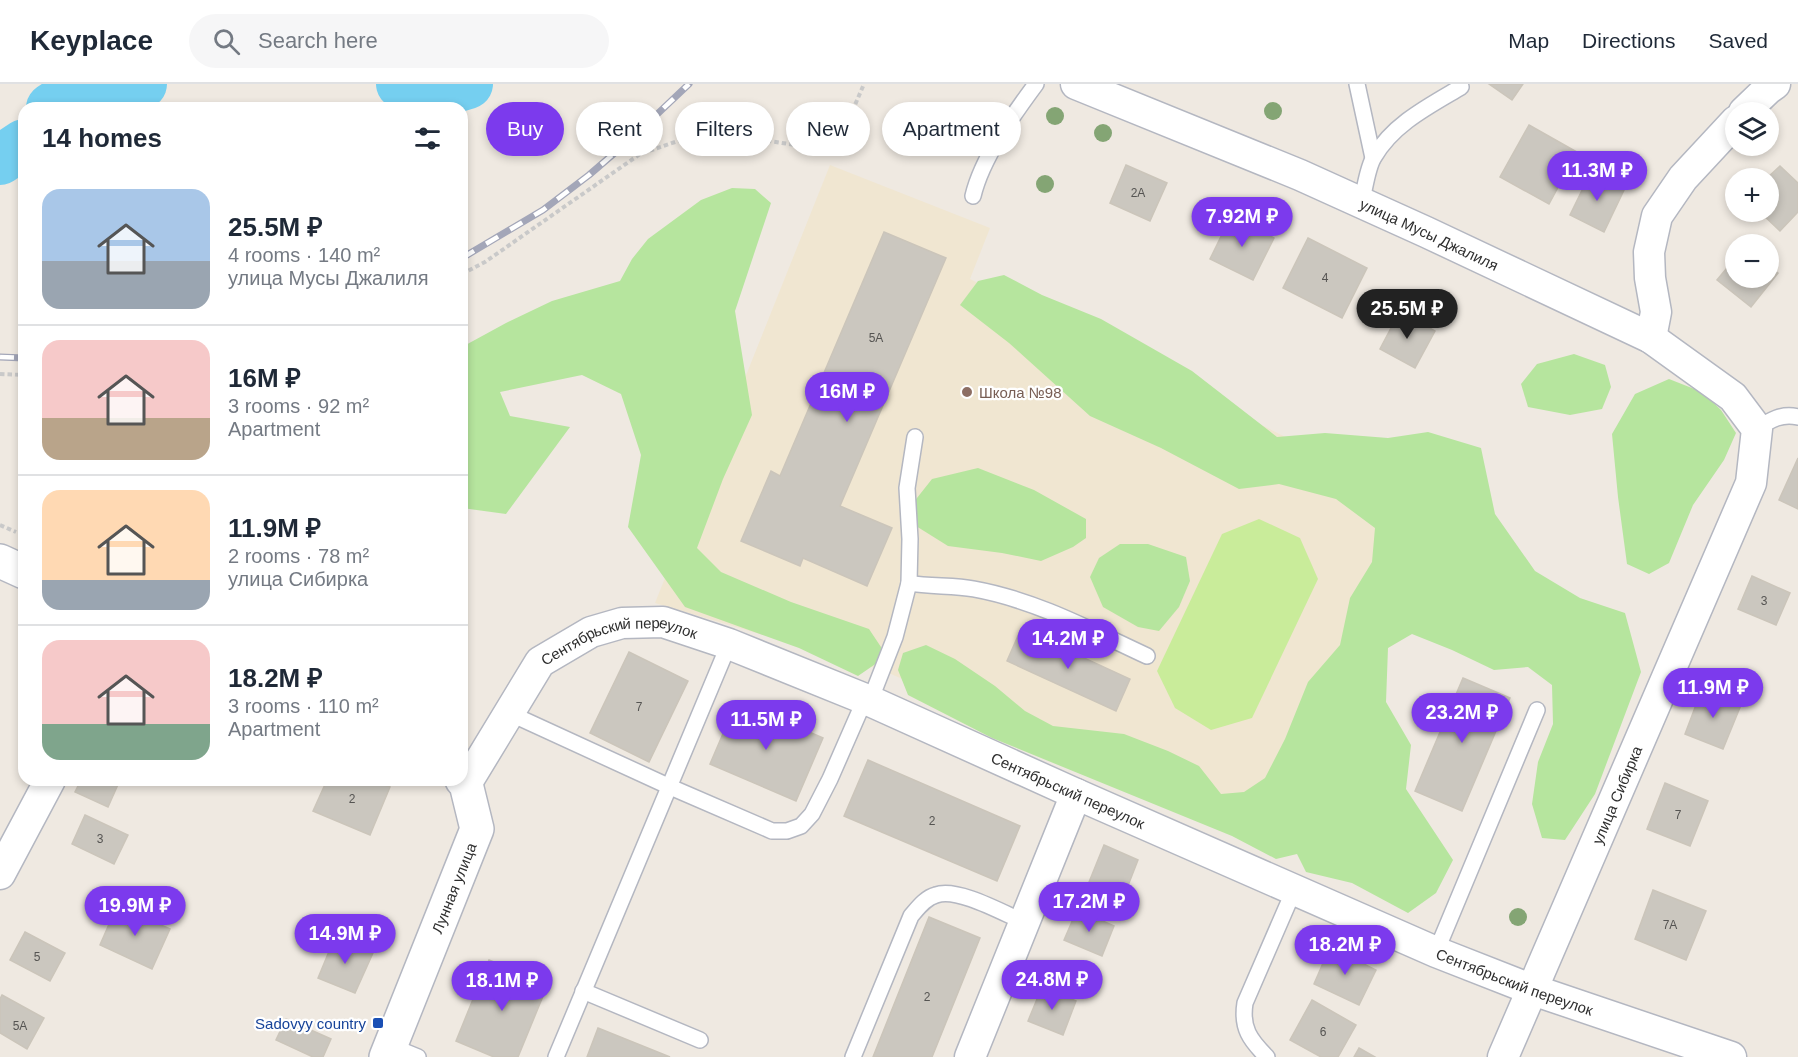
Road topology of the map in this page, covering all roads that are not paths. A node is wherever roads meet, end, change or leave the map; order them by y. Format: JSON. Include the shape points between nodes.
{"nodes":[{"id":1,"x":1036,"y":84,"type":"edge"},
{"id":2,"x":1076,"y":84,"type":"edge"},
{"id":3,"x":1357,"y":84,"type":"edge"},
{"id":4,"x":1775,"y":84,"type":"edge"},
{"id":5,"x":1461,"y":87,"type":"dead end"},
{"id":6,"x":1754,"y":102,"type":"edge"},
{"id":7,"x":1725,"y":133,"type":"edge"},
{"id":8,"x":1373,"y":158,"type":"junction"},
{"id":9,"x":973,"y":196,"type":"dead end"},
{"id":10,"x":1361,"y":203,"type":"junction"},
{"id":11,"x":1651,"y":338,"type":"junction"},
{"id":12,"x":1798,"y":417,"type":"edge"},
{"id":13,"x":1757,"y":429,"type":"junction"},
{"id":14,"x":915,"y":437,"type":"dead end"},
{"id":15,"x":0,"y":561,"type":"edge"},
{"id":16,"x":18,"y":569,"type":"edge"},
{"id":17,"x":909,"y":583,"type":"junction"},
{"id":18,"x":729,"y":644,"type":"junction"},
{"id":19,"x":1147,"y":656,"type":"dead end"},
{"id":20,"x":867,"y":700,"type":"junction"},
{"id":21,"x":1537,"y":710,"type":"dead end"},
{"id":22,"x":509,"y":713,"type":"junction"},
{"id":23,"x":468,"y":776,"type":"edge"},
{"id":24,"x":47,"y":786,"type":"edge"},
{"id":25,"x":465,"y":786,"type":"edge"},
{"id":26,"x":668,"y":786,"type":"junction"},
{"id":27,"x":1076,"y":794,"type":"junction"},
{"id":28,"x":0,"y":874,"type":"edge"},
{"id":29,"x":1294,"y":890,"type":"junction"},
{"id":30,"x":1024,"y":922,"type":"junction"},
{"id":31,"x":1436,"y":952,"type":"junction"},
{"id":32,"x":1533,"y":990,"type":"junction"},
{"id":33,"x":583,"y":991,"type":"junction"},
{"id":34,"x":700,"y":1040,"type":"dead end"},
{"id":35,"x":398,"y":1053,"type":"edge"},
{"id":36,"x":556,"y":1057,"type":"edge"},
{"id":37,"x":853,"y":1057,"type":"edge"},
{"id":38,"x":970,"y":1057,"type":"edge"},
{"id":39,"x":1267,"y":1057,"type":"edge"},
{"id":40,"x":1503,"y":1057,"type":"edge"},
{"id":41,"x":1731,"y":1057,"type":"edge"}],
"edges":[{"from":1,"to":9,"type":"lane","via":[[1000,136]]},
{"from":2,"to":10,"type":"street","name":"улица Мусы Джалиля"},
{"from":3,"to":8,"type":"lane"},
{"from":4,"to":6,"type":"street"},
{"from":5,"to":8,"type":"lane","via":[[1396,129]]},
{"from":7,"to":11,"type":"street","via":[[1683,178],[1657,216],[1649,252],[1656,312]]},
{"from":8,"to":10,"type":"lane"},
{"from":10,"to":11,"type":"street","name":"улица Мусы Джалиля"},
{"from":11,"to":13,"type":"street","name":"улица Мусы Джалиля","via":[[1733,398]]},
{"from":12,"to":13,"type":"lane","via":[[1773,418]]},
{"from":13,"to":32,"type":"street","name":"улица Сибирка","via":[[1751,483]]},
{"from":14,"to":17,"type":"lane","via":[[907,488]]},
{"from":15,"to":16,"type":"street"},
{"from":17,"to":19,"type":"lane","via":[[973,589],[1027,603]]},
{"from":17,"to":20,"type":"lane","via":[[895,637]]},
{"from":18,"to":20,"type":"street","name":"Сентябрьский переулок"},
{"from":18,"to":22,"type":"street","name":"Сентябрьский переулок","via":[[663,622],[622,622],[591,632],[540,662]]},
{"from":18,"to":26,"type":"lane"},
{"from":20,"to":26,"type":"lane","via":[[812,814],[801,826],[772,831]]},
{"from":20,"to":27,"type":"street","name":"Сентябрьский переулок"},
{"from":21,"to":31,"type":"lane"},
{"from":22,"to":23,"type":"street","name":"Сентябрьский переулок"},
{"from":22,"to":26,"type":"lane"},
{"from":24,"to":28,"type":"street"},
{"from":25,"to":35,"type":"street","name":"Лунная улица","via":[[477,829]]},
{"from":26,"to":33,"type":"lane"},
{"from":27,"to":29,"type":"street","name":"Сентябрьский переулок"},
{"from":27,"to":30,"type":"street"},
{"from":29,"to":31,"type":"street","name":"Сентябрьский переулок"},
{"from":29,"to":39,"type":"lane","via":[[1245,1003],[1243,1016],[1250,1040]]},
{"from":30,"to":37,"type":"lane","via":[[947,892],[922,904],[911,916]]},
{"from":30,"to":38,"type":"street"},
{"from":31,"to":32,"type":"street","name":"Сентябрьский переулок"},
{"from":32,"to":40,"type":"street","name":"улица Сибирка"},
{"from":32,"to":41,"type":"street","name":"Сентябрьский переулок"},
{"from":33,"to":34,"type":"lane"},
{"from":33,"to":36,"type":"lane"}]}
